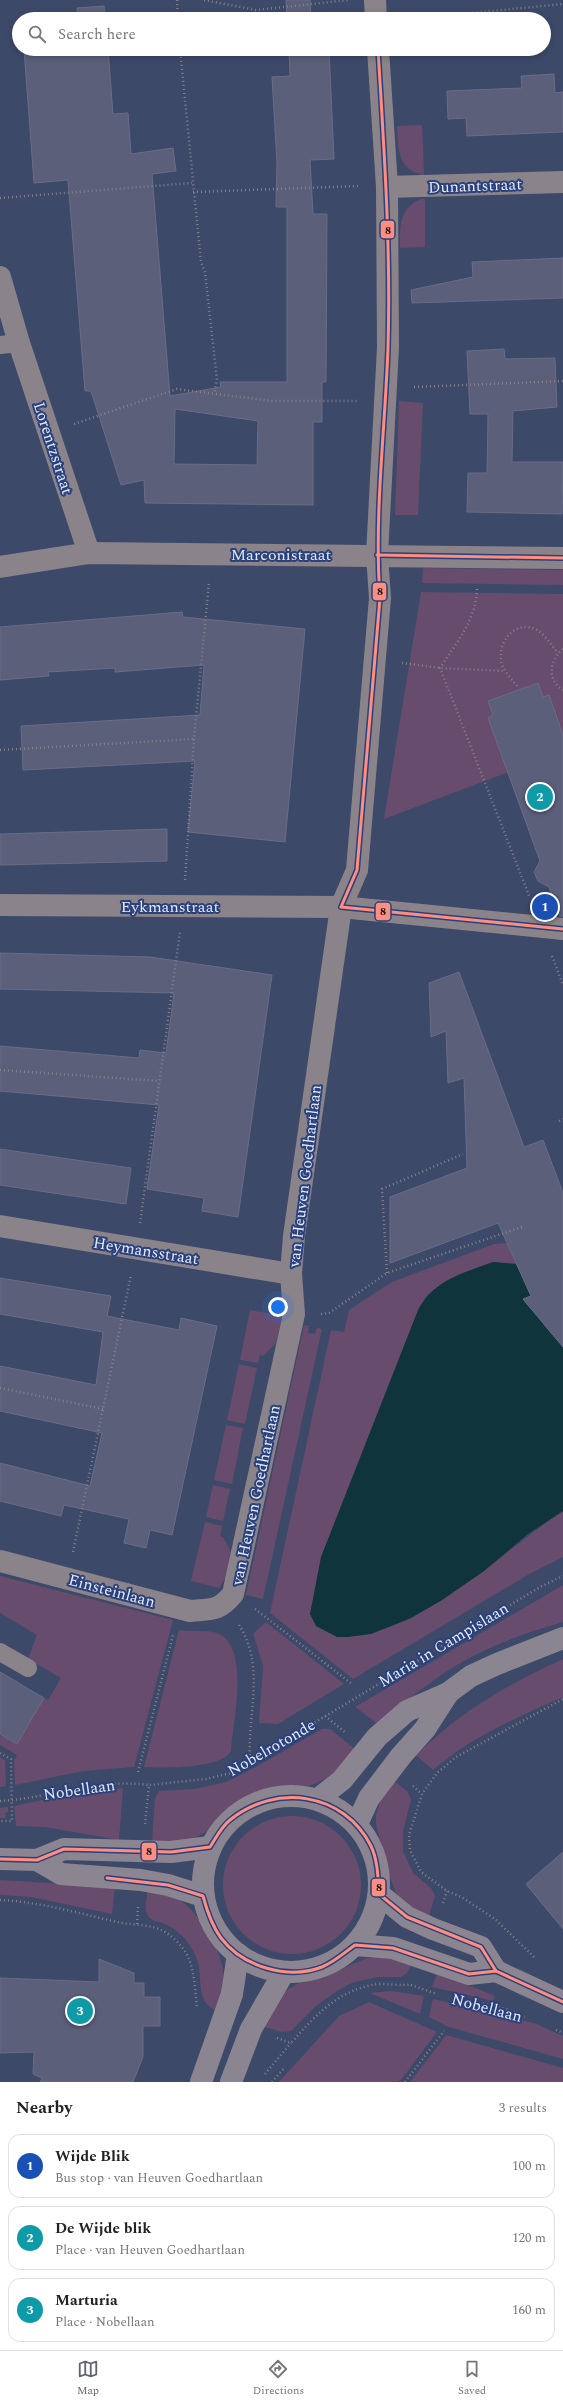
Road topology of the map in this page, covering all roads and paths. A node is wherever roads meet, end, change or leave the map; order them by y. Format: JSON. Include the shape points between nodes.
{"nodes":[{"id":1,"x":177,"y":0,"type":"edge"},
{"id":2,"x":204,"y":0,"type":"edge"},
{"id":3,"x":349,"y":0,"type":"edge"},
{"id":4,"x":375,"y":0,"type":"edge"},
{"id":5,"x":563,"y":4,"type":"edge"},
{"id":6,"x":178,"y":12,"type":"edge"},
{"id":7,"x":376,"y":12,"type":"edge"},
{"id":8,"x":482,"y":12,"type":"edge"},
{"id":9,"x":181,"y":56,"type":"edge"},
{"id":10,"x":378,"y":56,"type":"edge"},
{"id":11,"x":563,"y":182,"type":"edge"},
{"id":12,"x":192,"y":183,"type":"junction"},
{"id":13,"x":387,"y":187,"type":"junction"},
{"id":14,"x":193,"y":192,"type":"junction"},
{"id":15,"x":0,"y":198,"type":"edge"},
{"id":16,"x":0,"y":277,"type":"edge"},
{"id":17,"x":10,"y":344,"type":"edge"},
{"id":18,"x":563,"y":380,"type":"edge"},
{"id":19,"x":214,"y":394,"type":"junction"},
{"id":20,"x":385,"y":394,"type":"junction"},
{"id":21,"x":49,"y":432,"type":"junction"},
{"id":22,"x":89,"y":553,"type":"junction"},
{"id":23,"x":212,"y":554,"type":"junction"},
{"id":24,"x":377,"y":555,"type":"junction"},
{"id":25,"x":563,"y":558,"type":"edge"},
{"id":26,"x":0,"y":567,"type":"edge"},
{"id":27,"x":477,"y":589,"type":"dead end"},
{"id":28,"x":563,"y":649,"type":"edge"},
{"id":29,"x":558,"y":653,"type":"junction"},
{"id":30,"x":375,"y":660,"type":"junction"},
{"id":31,"x":440,"y":668,"type":"junction"},
{"id":32,"x":505,"y":671,"type":"junction"},
{"id":33,"x":517,"y":686,"type":"dead end"},
{"id":34,"x":563,"y":690,"type":"edge"},
{"id":35,"x":194,"y":739,"type":"junction"},
{"id":36,"x":0,"y":750,"type":"edge"},
{"id":37,"x":0,"y":905,"type":"edge"},
{"id":38,"x":183,"y":906,"type":"junction"},
{"id":39,"x":340,"y":907,"type":"junction"},
{"id":40,"x":552,"y":929,"type":"edge"},
{"id":41,"x":563,"y":985,"type":"edge"},
{"id":42,"x":0,"y":1070,"type":"edge"},
{"id":43,"x":159,"y":1081,"type":"junction"},
{"id":44,"x":563,"y":1119,"type":"edge"},
{"id":45,"x":559,"y":1121,"type":"dead end"},
{"id":46,"x":463,"y":1154,"type":"dead end"},
{"id":47,"x":0,"y":1226,"type":"edge"},
{"id":48,"x":522,"y":1227,"type":"dead end"},
{"id":49,"x":136,"y":1249,"type":"junction"},
{"id":50,"x":387,"y":1273,"type":"junction"},
{"id":51,"x":291,"y":1274,"type":"junction"},
{"id":52,"x":294,"y":1314,"type":"junction"},
{"id":53,"x":0,"y":1388,"type":"edge"},
{"id":54,"x":103,"y":1409,"type":"junction"},
{"id":55,"x":0,"y":1561,"type":"edge"},
{"id":56,"x":563,"y":1576,"type":"edge"},
{"id":57,"x":66,"y":1578,"type":"junction"},
{"id":58,"x":231,"y":1606,"type":"junction"},
{"id":59,"x":174,"y":1632,"type":"dead end"},
{"id":60,"x":563,"y":1638,"type":"edge"},
{"id":61,"x":0,"y":1652,"type":"edge"},
{"id":62,"x":28,"y":1668,"type":"dead end"},
{"id":63,"x":352,"y":1684,"type":"dead end"},
{"id":64,"x":448,"y":1693,"type":"junction"},
{"id":65,"x":563,"y":1699,"type":"edge"},
{"id":66,"x":325,"y":1716,"type":"joint"},
{"id":67,"x":0,"y":1753,"type":"edge"},
{"id":68,"x":250,"y":1761,"type":"junction"},
{"id":69,"x":138,"y":1772,"type":"dead end"},
{"id":70,"x":149,"y":1785,"type":"junction"},
{"id":71,"x":318,"y":1799,"type":"junction"},
{"id":72,"x":10,"y":1800,"type":"junction"},
{"id":73,"x":0,"y":1801,"type":"edge"},
{"id":74,"x":0,"y":1821,"type":"edge"},
{"id":75,"x":357,"y":1824,"type":"junction"},
{"id":76,"x":210,"y":1848,"type":"junction"},
{"id":77,"x":143,"y":1851,"type":"junction"},
{"id":78,"x":0,"y":1859,"type":"edge"},
{"id":79,"x":37,"y":1860,"type":"junction"},
{"id":80,"x":379,"y":1894,"type":"junction"},
{"id":81,"x":203,"y":1896,"type":"junction"},
{"id":82,"x":0,"y":1900,"type":"edge"},
{"id":83,"x":354,"y":1945,"type":"junction"},
{"id":84,"x":238,"y":1954,"type":"junction"},
{"id":85,"x":422,"y":1956,"type":"junction"},
{"id":86,"x":537,"y":1959,"type":"dead end"},
{"id":87,"x":496,"y":1971,"type":"junction"},
{"id":88,"x":284,"y":1972,"type":"junction"},
{"id":89,"x":411,"y":1985,"type":"junction"},
{"id":90,"x":444,"y":1996,"type":"dead end"},
{"id":91,"x":468,"y":2000,"type":"dead end"},
{"id":92,"x":563,"y":2002,"type":"edge"},
{"id":93,"x":197,"y":2011,"type":"dead end"},
{"id":94,"x":527,"y":2018,"type":"dead end"},
{"id":95,"x":549,"y":2027,"type":"dead end"},
{"id":96,"x":251,"y":2029,"type":"junction"},
{"id":97,"x":444,"y":2031,"type":"dead end"},
{"id":98,"x":563,"y":2033,"type":"edge"},
{"id":99,"x":291,"y":2043,"type":"junction"},
{"id":100,"x":286,"y":2067,"type":"dead end"},
{"id":101,"x":263,"y":2077,"type":"dead end"},
{"id":102,"x":201,"y":2082,"type":"edge"},
{"id":103,"x":231,"y":2082,"type":"edge"},
{"id":104,"x":272,"y":2082,"type":"edge"},
{"id":105,"x":405,"y":2082,"type":"edge"}],
"edges":[{"from":1,"to":6,"type":"path"},
{"from":2,"to":3,"type":"path","via":[[256,10]]},
{"from":4,"to":7,"type":"street"},
{"from":5,"to":8,"type":"path"},
{"from":9,"to":12,"type":"path"},
{"from":10,"to":13,"type":"street","name":"van Heuven Goedhartlaan"},
{"from":11,"to":13,"type":"street","name":"Dunantstraat"},
{"from":12,"to":14,"type":"path"},
{"from":12,"to":15,"type":"path"},
{"from":13,"to":14,"type":"path"},
{"from":13,"to":20,"type":"street","name":"van Heuven Goedhartlaan","via":[[388,347]]},
{"from":14,"to":19,"type":"path","via":[[217,380]]},
{"from":16,"to":17,"type":"street","name":"Lorentzstraat"},
{"from":17,"to":21,"type":"street","name":"Lorentzstraat"},
{"from":18,"to":20,"type":"path"},
{"from":19,"to":20,"type":"path","via":[[272,401]]},
{"from":19,"to":21,"type":"path","via":[[176,389]]},
{"from":20,"to":24,"type":"street","name":"van Heuven Goedhartlaan"},
{"from":21,"to":22,"type":"street","name":"Lorentzstraat"},
{"from":22,"to":23,"type":"street","name":"Marconistraat"},
{"from":22,"to":26,"type":"street","name":"Marconistraat"},
{"from":23,"to":24,"type":"street","name":"Marconistraat"},
{"from":23,"to":35,"type":"path"},
{"from":24,"to":25,"type":"street","name":"Marconistraat"},
{"from":24,"to":30,"type":"street","name":"van Heuven Goedhartlaan","via":[[380,598]]},
{"from":27,"to":31,"type":"path","via":[[477,606],[471,619]]},
{"from":28,"to":29,"type":"path"},
{"from":29,"to":32,"type":"path","via":[[538,631],[521,628],[506,637],[502,645],[501,662]]},
{"from":29,"to":34,"type":"path","via":[[552,663],[552,675],[555,683]]},
{"from":30,"to":31,"type":"path"},
{"from":30,"to":39,"type":"street","name":"van Heuven Goedhartlaan","via":[[357,870]]},
{"from":31,"to":32,"type":"path"},
{"from":31,"to":40,"type":"path"},
{"from":32,"to":33,"type":"path"},
{"from":35,"to":36,"type":"path"},
{"from":35,"to":38,"type":"path"},
{"from":37,"to":38,"type":"street","name":"Eykmanstraat"},
{"from":38,"to":39,"type":"street","name":"Eykmanstraat"},
{"from":38,"to":43,"type":"path"},
{"from":39,"to":40,"type":"street"},
{"from":39,"to":51,"type":"street","name":"van Heuven Goedhartlaan","via":[[294,1236]]},
{"from":40,"to":41,"type":"path"},
{"from":42,"to":43,"type":"path"},
{"from":43,"to":49,"type":"path"},
{"from":44,"to":45,"type":"path"},
{"from":46,"to":50,"type":"path","via":[[382,1189]]},
{"from":47,"to":49,"type":"street","name":"Heymansstraat"},
{"from":48,"to":50,"type":"path"},
{"from":49,"to":51,"type":"street","name":"Heymansstraat"},
{"from":49,"to":54,"type":"path"},
{"from":50,"to":52,"type":"path","via":[[329,1313],[309,1316]]},
{"from":51,"to":52,"type":"street","name":"van Heuven Goedhartlaan"},
{"from":52,"to":58,"type":"street","name":"van Heuven Goedhartlaan"},
{"from":53,"to":54,"type":"path"},
{"from":54,"to":57,"type":"path"},
{"from":55,"to":57,"type":"street","name":"Einsteinlaan"},
{"from":56,"to":66,"type":"path","name":"Maria in Campislaan","via":[[540,1587]]},
{"from":57,"to":58,"type":"street","name":"Einsteinlaan","via":[[190,1611]]},
{"from":58,"to":63,"type":"path","via":[[264,1615]]},
{"from":58,"to":68,"type":"path","via":[[253,1661],[255,1682],[249,1740]]},
{"from":59,"to":69,"type":"path"},
{"from":60,"to":64,"type":"main road","via":[[471,1676]]},
{"from":61,"to":62,"type":"lane"},
{"from":64,"to":71,"type":"main road","via":[[408,1711],[377,1737],[342,1780]]},
{"from":64,"to":75,"type":"main road","via":[[426,1729],[401,1756],[369,1798]]},
{"from":65,"to":86,"type":"path","via":[[456,1757],[437,1774],[422,1794],[409,1835],[410,1850],[421,1872],[495,1919]]},
{"from":66,"to":68,"type":"path","name":"Nobelrotonde"},
{"from":67,"to":72,"type":"path","via":[[11,1759]]},
{"from":68,"to":70,"type":"path","name":"Nobelrotonde","via":[[231,1773],[206,1779]]},
{"from":70,"to":72,"type":"path","name":"Nobellaan","via":[[131,1782],[98,1784]]},
{"from":70,"to":77,"type":"path"},
{"from":71,"to":75,"type":"main road","via":[[339,1809]]},
{"from":71,"to":76,"type":"main road","via":[[286,1795],[255,1803],[229,1821]]},
{"from":72,"to":73,"type":"path","name":"Nobellaan"},
{"from":72,"to":74,"type":"path","via":[[12,1821]]},
{"from":75,"to":80,"type":"main road","via":[[372,1851],[378,1869]]},
{"from":76,"to":77,"type":"main road","via":[[171,1852]]},
{"from":76,"to":81,"type":"main road","via":[[203,1871]]},
{"from":77,"to":79,"type":"main road","via":[[64,1849]]},
{"from":78,"to":79,"type":"main road"},
{"from":79,"to":81,"type":"main road","via":[[61,1874],[141,1880]]},
{"from":80,"to":83,"type":"main road","via":[[371,1921]]},
{"from":80,"to":87,"type":"main road","via":[[407,1917],[433,1930],[481,1947]]},
{"from":81,"to":84,"type":"main road","via":[[214,1929]]},
{"from":82,"to":93,"type":"path","via":[[34,1903],[159,1929],[170,1936],[186,1953],[192,1970]]},
{"from":83,"to":85,"type":"main road","name":"Nobellaan","via":[[394,1948]]},
{"from":83,"to":88,"type":"main road","via":[[334,1961],[310,1970]]},
{"from":84,"to":88,"type":"main road","via":[[260,1966]]},
{"from":84,"to":102,"type":"main road","via":[[232,1994]]},
{"from":85,"to":87,"type":"main road","name":"Nobellaan","via":[[469,1974]]},
{"from":85,"to":89,"type":"path"},
{"from":87,"to":92,"type":"main road","name":"Nobellaan"},
{"from":88,"to":96,"type":"main road"},
{"from":89,"to":90,"type":"path","name":"Nobellaan"},
{"from":89,"to":99,"type":"path","via":[[372,1984],[346,1993],[320,2011]]},
{"from":91,"to":94,"type":"path","name":"Nobellaan","via":[[506,2009]]},
{"from":95,"to":98,"type":"path"},
{"from":96,"to":99,"type":"path"},
{"from":96,"to":103,"type":"main road"},
{"from":97,"to":105,"type":"path"},
{"from":99,"to":101,"type":"path"},
{"from":100,"to":104,"type":"path"}]}
